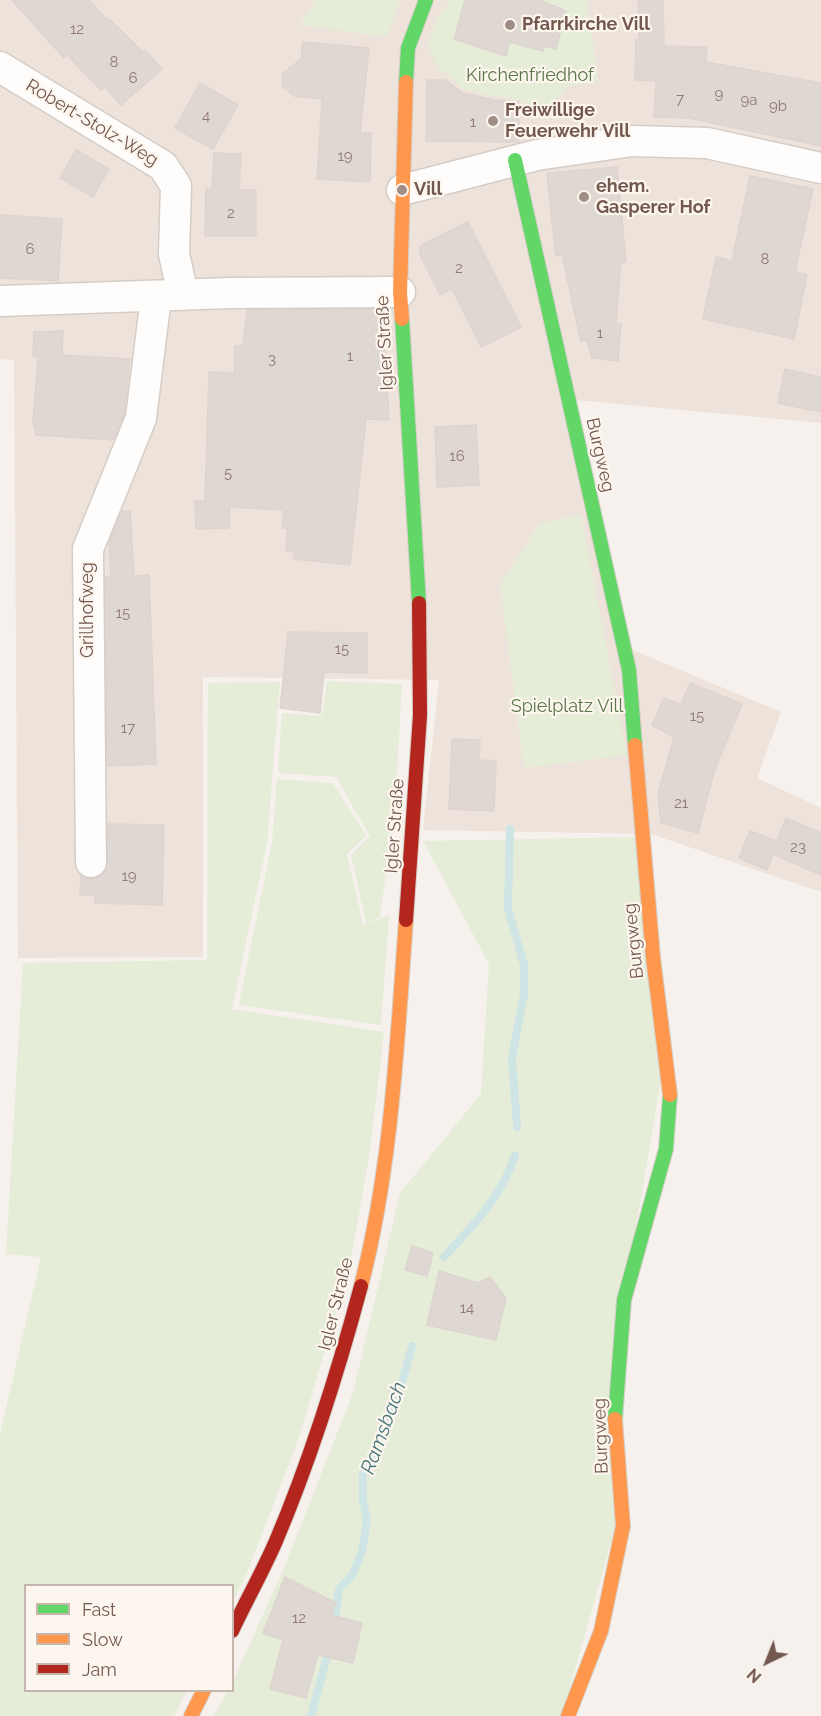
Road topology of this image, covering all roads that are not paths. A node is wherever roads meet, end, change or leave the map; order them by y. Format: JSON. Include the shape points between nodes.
{"nodes":[{"id":1,"x":426,"y":0,"type":"edge"},
{"id":2,"x":0,"y":67,"type":"edge"},
{"id":3,"x":515,"y":160,"type":"junction"},
{"id":4,"x":821,"y":168,"type":"edge"},
{"id":5,"x":402,"y":190,"type":"junction"},
{"id":6,"x":400,"y":292,"type":"junction"},
{"id":7,"x":170,"y":296,"type":"junction"},
{"id":8,"x":0,"y":301,"type":"edge"},
{"id":9,"x":91,"y":862,"type":"dead end"},
{"id":10,"x":234,"y":1627,"type":"edge"},
{"id":11,"x":203,"y":1692,"type":"edge"},
{"id":12,"x":191,"y":1716,"type":"edge"},
{"id":13,"x":568,"y":1716,"type":"edge"}],
"edges":[{"from":1,"to":5,"type":"main road","name":"Igler Straße","via":[[408,48]]},
{"from":2,"to":7,"type":"street","name":"Robert-Stolz-Weg","via":[[163,166],[176,186]]},
{"from":3,"to":4,"type":"street","via":[[632,141],[707,143]]},
{"from":3,"to":5,"type":"street"},
{"from":3,"to":13,"type":"main road","name":"Burgweg","via":[[629,669],[652,957],[671,1086],[666,1149],[624,1300],[615,1415],[623,1526],[601,1630]]},
{"from":5,"to":6,"type":"main road","name":"Igler Straße"},
{"from":6,"to":7,"type":"street"},
{"from":6,"to":10,"type":"main road","name":"Igler Straße","via":[[419,598],[420,715],[394,1092],[372,1234],[341,1360],[275,1542]]},
{"from":7,"to":8,"type":"street"},
{"from":7,"to":9,"type":"street","name":"Grillhofweg","via":[[141,418],[88,549]]},
{"from":11,"to":12,"type":"main road"}]}
